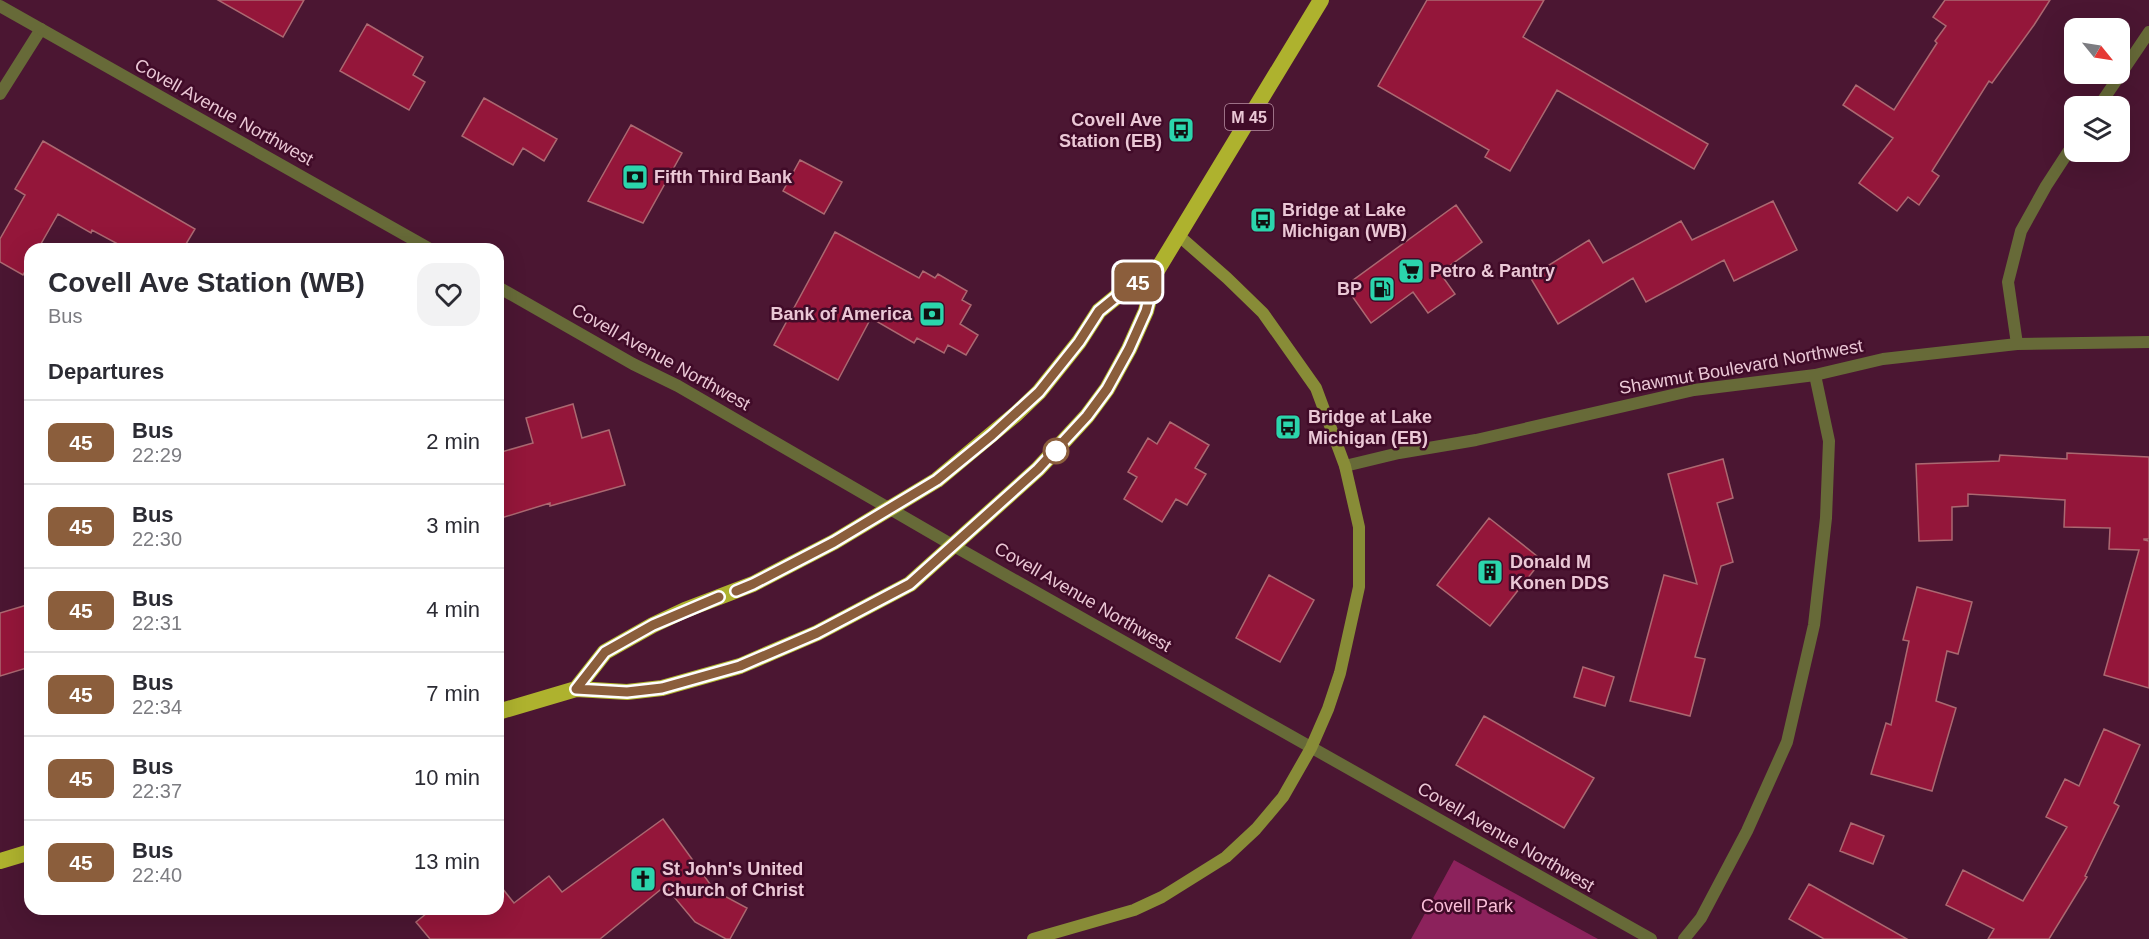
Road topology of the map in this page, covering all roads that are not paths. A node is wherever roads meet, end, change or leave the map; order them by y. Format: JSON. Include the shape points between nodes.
{"nodes":[{"id":1,"x":1321,"y":0,"type":"edge"},
{"id":2,"x":0,"y":6,"type":"edge"},
{"id":3,"x":41,"y":29,"type":"junction"},
{"id":4,"x":2149,"y":32,"type":"edge"},
{"id":5,"x":0,"y":94,"type":"edge"},
{"id":6,"x":2106,"y":96,"type":"edge"},
{"id":7,"x":2064,"y":158,"type":"edge"},
{"id":8,"x":1178,"y":235,"type":"junction"},
{"id":9,"x":419,"y":243,"type":"edge"},
{"id":10,"x":1156,"y":272,"type":"junction"},
{"id":11,"x":504,"y":290,"type":"edge"},
{"id":12,"x":2149,"y":342,"type":"edge"},
{"id":13,"x":2017,"y":344,"type":"junction"},
{"id":14,"x":1815,"y":375,"type":"junction"},
{"id":15,"x":1346,"y":466,"type":"junction"},
{"id":16,"x":891,"y":508,"type":"junction"},
{"id":17,"x":954,"y":546,"type":"junction"},
{"id":18,"x":576,"y":689,"type":"junction"},
{"id":19,"x":504,"y":710,"type":"edge"},
{"id":20,"x":1311,"y":748,"type":"junction"},
{"id":21,"x":24,"y":854,"type":"edge"},
{"id":22,"x":0,"y":861,"type":"edge"},
{"id":23,"x":1033,"y":939,"type":"edge"},
{"id":24,"x":1651,"y":939,"type":"edge"},
{"id":25,"x":1684,"y":939,"type":"edge"}],
"edges":[{"from":1,"to":8,"type":"highway","number":"M 45"},
{"from":2,"to":3,"type":"street","name":"Covell Avenue Northwest"},
{"from":3,"to":5,"type":"street"},
{"from":3,"to":9,"type":"street","name":"Covell Avenue Northwest"},
{"from":4,"to":6,"type":"street"},
{"from":7,"to":13,"type":"street","via":[[2021,231],[2008,282]]},
{"from":8,"to":10,"type":"highway","number":"M 45"},
{"from":8,"to":15,"type":"main road","via":[[1263,313],[1316,388]]},
{"from":10,"to":16,"type":"highway","number":"M 45","via":[[1099,311],[1060,366],[1016,414],[937,480]]},
{"from":10,"to":17,"type":"highway","number":"M 45","via":[[1146,311],[1107,389],[1060,447]]},
{"from":11,"to":16,"type":"street","name":"Covell Avenue Northwest"},
{"from":12,"to":13,"type":"street","name":"Shawmut Boulevard Northwest"},
{"from":13,"to":14,"type":"street","name":"Shawmut Boulevard Northwest","via":[[1883,359]]},
{"from":14,"to":15,"type":"street","name":"Shawmut Boulevard Northwest","via":[[1694,390]]},
{"from":14,"to":25,"type":"street","via":[[1829,441],[1815,624],[1787,742],[1747,831],[1701,918]]},
{"from":15,"to":20,"type":"main road","via":[[1359,527],[1359,587],[1340,673]]},
{"from":16,"to":17,"type":"street","name":"Covell Avenue Northwest"},
{"from":16,"to":18,"type":"highway","number":"M 45","via":[[753,584],[643,630],[605,652]]},
{"from":17,"to":18,"type":"highway","number":"M 45","via":[[910,584],[817,633],[740,666],[662,688],[627,692]]},
{"from":17,"to":20,"type":"street","name":"Covell Avenue Northwest"},
{"from":18,"to":19,"type":"highway","number":"M 45"},
{"from":20,"to":23,"type":"main road","via":[[1283,797],[1226,857],[1134,910]]},
{"from":20,"to":24,"type":"street","name":"Covell Avenue Northwest"},
{"from":21,"to":22,"type":"highway"}]}
